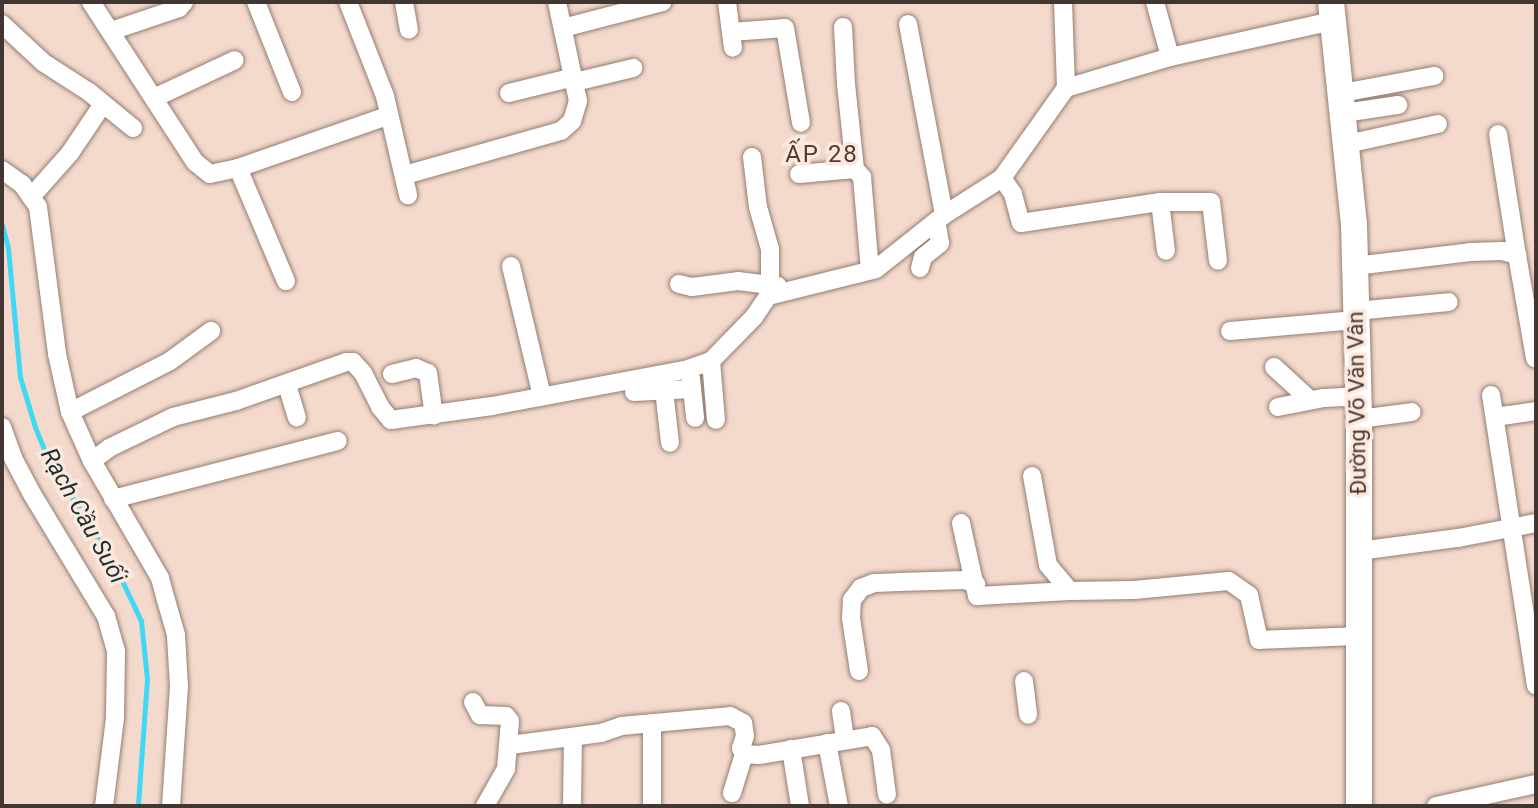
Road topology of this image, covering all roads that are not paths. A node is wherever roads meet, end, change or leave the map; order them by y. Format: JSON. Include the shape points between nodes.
{"nodes":[{"id":1,"x":91,"y":2,"type":"edge"},
{"id":2,"x":184,"y":2,"type":"edge"},
{"id":3,"x":256,"y":2,"type":"edge"},
{"id":4,"x":348,"y":2,"type":"edge"},
{"id":5,"x":404,"y":2,"type":"edge"},
{"id":6,"x":557,"y":2,"type":"edge"},
{"id":7,"x":663,"y":2,"type":"edge"},
{"id":8,"x":727,"y":2,"type":"edge"},
{"id":9,"x":1063,"y":2,"type":"edge"},
{"id":10,"x":1155,"y":2,"type":"edge"},
{"id":11,"x":1332,"y":12,"type":"edge"},
{"id":12,"x":2,"y":24,"type":"edge"},
{"id":13,"x":908,"y":24,"type":"dead end"},
{"id":14,"x":843,"y":27,"type":"dead end"},
{"id":15,"x":563,"y":28,"type":"junction"},
{"id":16,"x":409,"y":30,"type":"dead end"},
{"id":17,"x":111,"y":31,"type":"junction"},
{"id":18,"x":1170,"y":57,"type":"junction"},
{"id":19,"x":235,"y":60,"type":"dead end"},
{"id":20,"x":633,"y":68,"type":"dead end"},
{"id":21,"x":1434,"y":76,"type":"dead end"},
{"id":22,"x":575,"y":80,"type":"junction"},
{"id":23,"x":1066,"y":88,"type":"junction"},
{"id":24,"x":292,"y":92,"type":"dead end"},
{"id":25,"x":509,"y":93,"type":"dead end"},
{"id":26,"x":154,"y":98,"type":"junction"},
{"id":27,"x":1343,"y":103,"type":"junction"},
{"id":28,"x":103,"y":104,"type":"junction"},
{"id":29,"x":1398,"y":105,"type":"dead end"},
{"id":30,"x":387,"y":116,"type":"junction"},
{"id":31,"x":801,"y":123,"type":"dead end"},
{"id":32,"x":1438,"y":124,"type":"dead end"},
{"id":33,"x":133,"y":128,"type":"dead end"},
{"id":34,"x":1498,"y":134,"type":"dead end"},
{"id":35,"x":1347,"y":144,"type":"junction"},
{"id":36,"x":752,"y":157,"type":"dead end"},
{"id":37,"x":238,"y":168,"type":"junction"},
{"id":38,"x":855,"y":169,"type":"junction"},
{"id":39,"x":2,"y":170,"type":"edge"},
{"id":40,"x":799,"y":174,"type":"dead end"},
{"id":41,"x":405,"y":175,"type":"junction"},
{"id":42,"x":1002,"y":178,"type":"junction"},
{"id":43,"x":408,"y":195,"type":"dead end"},
{"id":44,"x":31,"y":197,"type":"junction"},
{"id":45,"x":1160,"y":202,"type":"junction"},
{"id":46,"x":940,"y":218,"type":"junction"},
{"id":47,"x":1166,"y":251,"type":"dead end"},
{"id":48,"x":1517,"y":255,"type":"junction"},
{"id":49,"x":1218,"y":261,"type":"dead end"},
{"id":50,"x":511,"y":266,"type":"dead end"},
{"id":51,"x":1355,"y":266,"type":"junction"},
{"id":52,"x":920,"y":268,"type":"dead end"},
{"id":53,"x":870,"y":270,"type":"junction"},
{"id":54,"x":286,"y":281,"type":"dead end"},
{"id":55,"x":679,"y":284,"type":"dead end"},
{"id":56,"x":778,"y":286,"type":"junction"},
{"id":57,"x":1449,"y":302,"type":"dead end"},
{"id":58,"x":1356,"y":315,"type":"junction"},
{"id":59,"x":211,"y":331,"type":"dead end"},
{"id":60,"x":1230,"y":331,"type":"dead end"},
{"id":61,"x":1535,"y":358,"type":"edge"},
{"id":62,"x":711,"y":361,"type":"junction"},
{"id":63,"x":1274,"y":367,"type":"dead end"},
{"id":64,"x":691,"y":368,"type":"junction"},
{"id":65,"x":392,"y":374,"type":"dead end"},
{"id":66,"x":287,"y":385,"type":"junction"},
{"id":67,"x":692,"y":389,"type":"junction"},
{"id":68,"x":664,"y":390,"type":"junction"},
{"id":69,"x":634,"y":392,"type":"dead end"},
{"id":70,"x":1491,"y":395,"type":"dead end"},
{"id":71,"x":542,"y":396,"type":"junction"},
{"id":72,"x":1310,"y":400,"type":"junction"},
{"id":73,"x":1278,"y":407,"type":"dead end"},
{"id":74,"x":1359,"y":408,"type":"junction"},
{"id":75,"x":1536,"y":411,"type":"edge"},
{"id":76,"x":70,"y":412,"type":"junction"},
{"id":77,"x":1412,"y":412,"type":"dead end"},
{"id":78,"x":434,"y":416,"type":"junction"},
{"id":79,"x":297,"y":417,"type":"dead end"},
{"id":80,"x":1495,"y":417,"type":"junction"},
{"id":81,"x":695,"y":418,"type":"dead end"},
{"id":82,"x":716,"y":420,"type":"dead end"},
{"id":83,"x":2,"y":427,"type":"edge"},
{"id":84,"x":338,"y":441,"type":"dead end"},
{"id":85,"x":670,"y":443,"type":"dead end"},
{"id":86,"x":92,"y":461,"type":"junction"},
{"id":87,"x":1032,"y":476,"type":"dead end"},
{"id":88,"x":113,"y":499,"type":"junction"},
{"id":89,"x":961,"y":523,"type":"dead end"},
{"id":90,"x":1536,"y":523,"type":"edge"},
{"id":91,"x":1512,"y":527,"type":"junction"},
{"id":92,"x":1359,"y":551,"type":"junction"},
{"id":93,"x":976,"y":584,"type":"junction"},
{"id":94,"x":1070,"y":591,"type":"junction"},
{"id":95,"x":1359,"y":636,"type":"junction"},
{"id":96,"x":859,"y":671,"type":"dead end"},
{"id":97,"x":1024,"y":681,"type":"dead end"},
{"id":98,"x":1536,"y":686,"type":"edge"},
{"id":99,"x":473,"y":702,"type":"dead end"},
{"id":100,"x":841,"y":711,"type":"dead end"},
{"id":101,"x":1028,"y":715,"type":"dead end"},
{"id":102,"x":652,"y":723,"type":"junction"},
{"id":103,"x":573,"y":737,"type":"junction"},
{"id":104,"x":836,"y":742,"type":"junction"},
{"id":105,"x":510,"y":745,"type":"junction"},
{"id":106,"x":791,"y":749,"type":"junction"},
{"id":107,"x":744,"y":754,"type":"junction"},
{"id":108,"x":1536,"y":784,"type":"edge"},
{"id":109,"x":732,"y":793,"type":"dead end"},
{"id":110,"x":887,"y":795,"type":"dead end"},
{"id":111,"x":104,"y":806,"type":"edge"},
{"id":112,"x":171,"y":806,"type":"edge"},
{"id":113,"x":485,"y":806,"type":"edge"},
{"id":114,"x":572,"y":806,"type":"edge"},
{"id":115,"x":652,"y":806,"type":"edge"},
{"id":116,"x":800,"y":806,"type":"edge"},
{"id":117,"x":839,"y":806,"type":"edge"},
{"id":118,"x":1359,"y":806,"type":"edge"},
{"id":119,"x":1436,"y":806,"type":"edge"}],
"edges":[{"from":1,"to":17,"type":"street"},
{"from":2,"to":17,"type":"street"},
{"from":3,"to":24,"type":"street"},
{"from":4,"to":30,"type":"street","via":[[385,96]]},
{"from":5,"to":16,"type":"street"},
{"from":6,"to":15,"type":"street"},
{"from":7,"to":15,"type":"street"},
{"from":8,"to":31,"type":"street","via":[[732,40],[785,28]]},
{"from":9,"to":23,"type":"street"},
{"from":10,"to":18,"type":"street"},
{"from":11,"to":18,"type":"street"},
{"from":11,"to":27,"type":"street","name":"Đường Võ Văn Vân"},
{"from":12,"to":28,"type":"street","via":[[44,63]]},
{"from":13,"to":46,"type":"street"},
{"from":14,"to":38,"type":"street"},
{"from":15,"to":22,"type":"street"},
{"from":17,"to":26,"type":"street"},
{"from":18,"to":23,"type":"street"},
{"from":19,"to":26,"type":"street"},
{"from":20,"to":22,"type":"street"},
{"from":21,"to":27,"type":"street"},
{"from":22,"to":25,"type":"street"},
{"from":22,"to":41,"type":"street","via":[[578,109],[561,131]]},
{"from":23,"to":42,"type":"street"},
{"from":26,"to":37,"type":"street","via":[[195,162],[210,174]]},
{"from":27,"to":29,"type":"street"},
{"from":27,"to":35,"type":"street","name":"Đường Võ Văn Vân"},
{"from":28,"to":33,"type":"street"},
{"from":28,"to":44,"type":"street"},
{"from":30,"to":37,"type":"street"},
{"from":30,"to":41,"type":"street"},
{"from":32,"to":35,"type":"street"},
{"from":34,"to":48,"type":"street"},
{"from":35,"to":51,"type":"street","name":"Đường Võ Văn Vân"},
{"from":36,"to":56,"type":"street"},
{"from":37,"to":54,"type":"street"},
{"from":38,"to":40,"type":"street"},
{"from":38,"to":53,"type":"street","via":[[862,177]]},
{"from":39,"to":44,"type":"street"},
{"from":41,"to":43,"type":"street"},
{"from":42,"to":45,"type":"street","via":[[1021,223]]},
{"from":42,"to":46,"type":"street"},
{"from":44,"to":76,"type":"street","via":[[38,207]]},
{"from":45,"to":47,"type":"street"},
{"from":45,"to":49,"type":"street","via":[[1211,202]]},
{"from":46,"to":52,"type":"street","via":[[940,243],[923,257]]},
{"from":46,"to":53,"type":"street"},
{"from":48,"to":51,"type":"street","via":[[1470,252]]},
{"from":48,"to":61,"type":"street"},
{"from":50,"to":71,"type":"street"},
{"from":51,"to":58,"type":"street","name":"Đường Võ Văn Vân"},
{"from":53,"to":56,"type":"street"},
{"from":55,"to":56,"type":"street","via":[[738,281]]},
{"from":56,"to":62,"type":"street"},
{"from":57,"to":58,"type":"street"},
{"from":58,"to":60,"type":"street"},
{"from":58,"to":74,"type":"street","name":"Đường Võ Văn Vân"},
{"from":59,"to":76,"type":"street","via":[[170,361]]},
{"from":62,"to":64,"type":"street"},
{"from":62,"to":82,"type":"street"},
{"from":63,"to":72,"type":"street"},
{"from":64,"to":67,"type":"street"},
{"from":64,"to":71,"type":"street"},
{"from":65,"to":78,"type":"street","via":[[416,368],[428,373]]},
{"from":66,"to":78,"type":"street","via":[[353,362],[391,420]]},
{"from":66,"to":79,"type":"street"},
{"from":66,"to":86,"type":"street","via":[[173,417]]},
{"from":67,"to":68,"type":"street"},
{"from":67,"to":81,"type":"street"},
{"from":68,"to":69,"type":"street"},
{"from":68,"to":85,"type":"street"},
{"from":70,"to":80,"type":"street"},
{"from":71,"to":78,"type":"street"},
{"from":72,"to":73,"type":"street"},
{"from":72,"to":74,"type":"street"},
{"from":74,"to":77,"type":"street"},
{"from":74,"to":92,"type":"street","name":"Đường Võ Văn Vân"},
{"from":75,"to":80,"type":"street"},
{"from":76,"to":86,"type":"street"},
{"from":80,"to":91,"type":"street"},
{"from":83,"to":111,"type":"street","via":[[32,494],[106,616],[116,652],[115,718]]},
{"from":84,"to":88,"type":"street"},
{"from":86,"to":88,"type":"street"},
{"from":87,"to":94,"type":"street","via":[[1048,565]]},
{"from":88,"to":112,"type":"street","via":[[160,578],[176,636],[179,686]]},
{"from":89,"to":93,"type":"street"},
{"from":90,"to":91,"type":"street"},
{"from":91,"to":92,"type":"street"},
{"from":91,"to":98,"type":"street"},
{"from":92,"to":95,"type":"street","name":"Đường Võ Văn Vân"},
{"from":93,"to":94,"type":"street","via":[[977,596]]},
{"from":93,"to":96,"type":"street","via":[[874,583],[861,588],[852,600],[851,618]]},
{"from":94,"to":95,"type":"street","via":[[1229,581],[1249,595],[1259,640]]},
{"from":95,"to":118,"type":"street","name":"Đường Võ Văn Vân"},
{"from":97,"to":101,"type":"street"},
{"from":99,"to":105,"type":"street","via":[[480,715],[509,718]]},
{"from":100,"to":104,"type":"street"},
{"from":102,"to":103,"type":"street"},
{"from":102,"to":107,"type":"street","via":[[730,716],[743,723]]},
{"from":102,"to":115,"type":"street"},
{"from":103,"to":105,"type":"street"},
{"from":103,"to":114,"type":"street"},
{"from":104,"to":106,"type":"street"},
{"from":104,"to":110,"type":"street","via":[[872,736],[881,750]]},
{"from":104,"to":117,"type":"street"},
{"from":105,"to":113,"type":"street","via":[[506,769]]},
{"from":106,"to":107,"type":"street"},
{"from":106,"to":116,"type":"street"},
{"from":107,"to":109,"type":"street"},
{"from":108,"to":119,"type":"street"}]}
